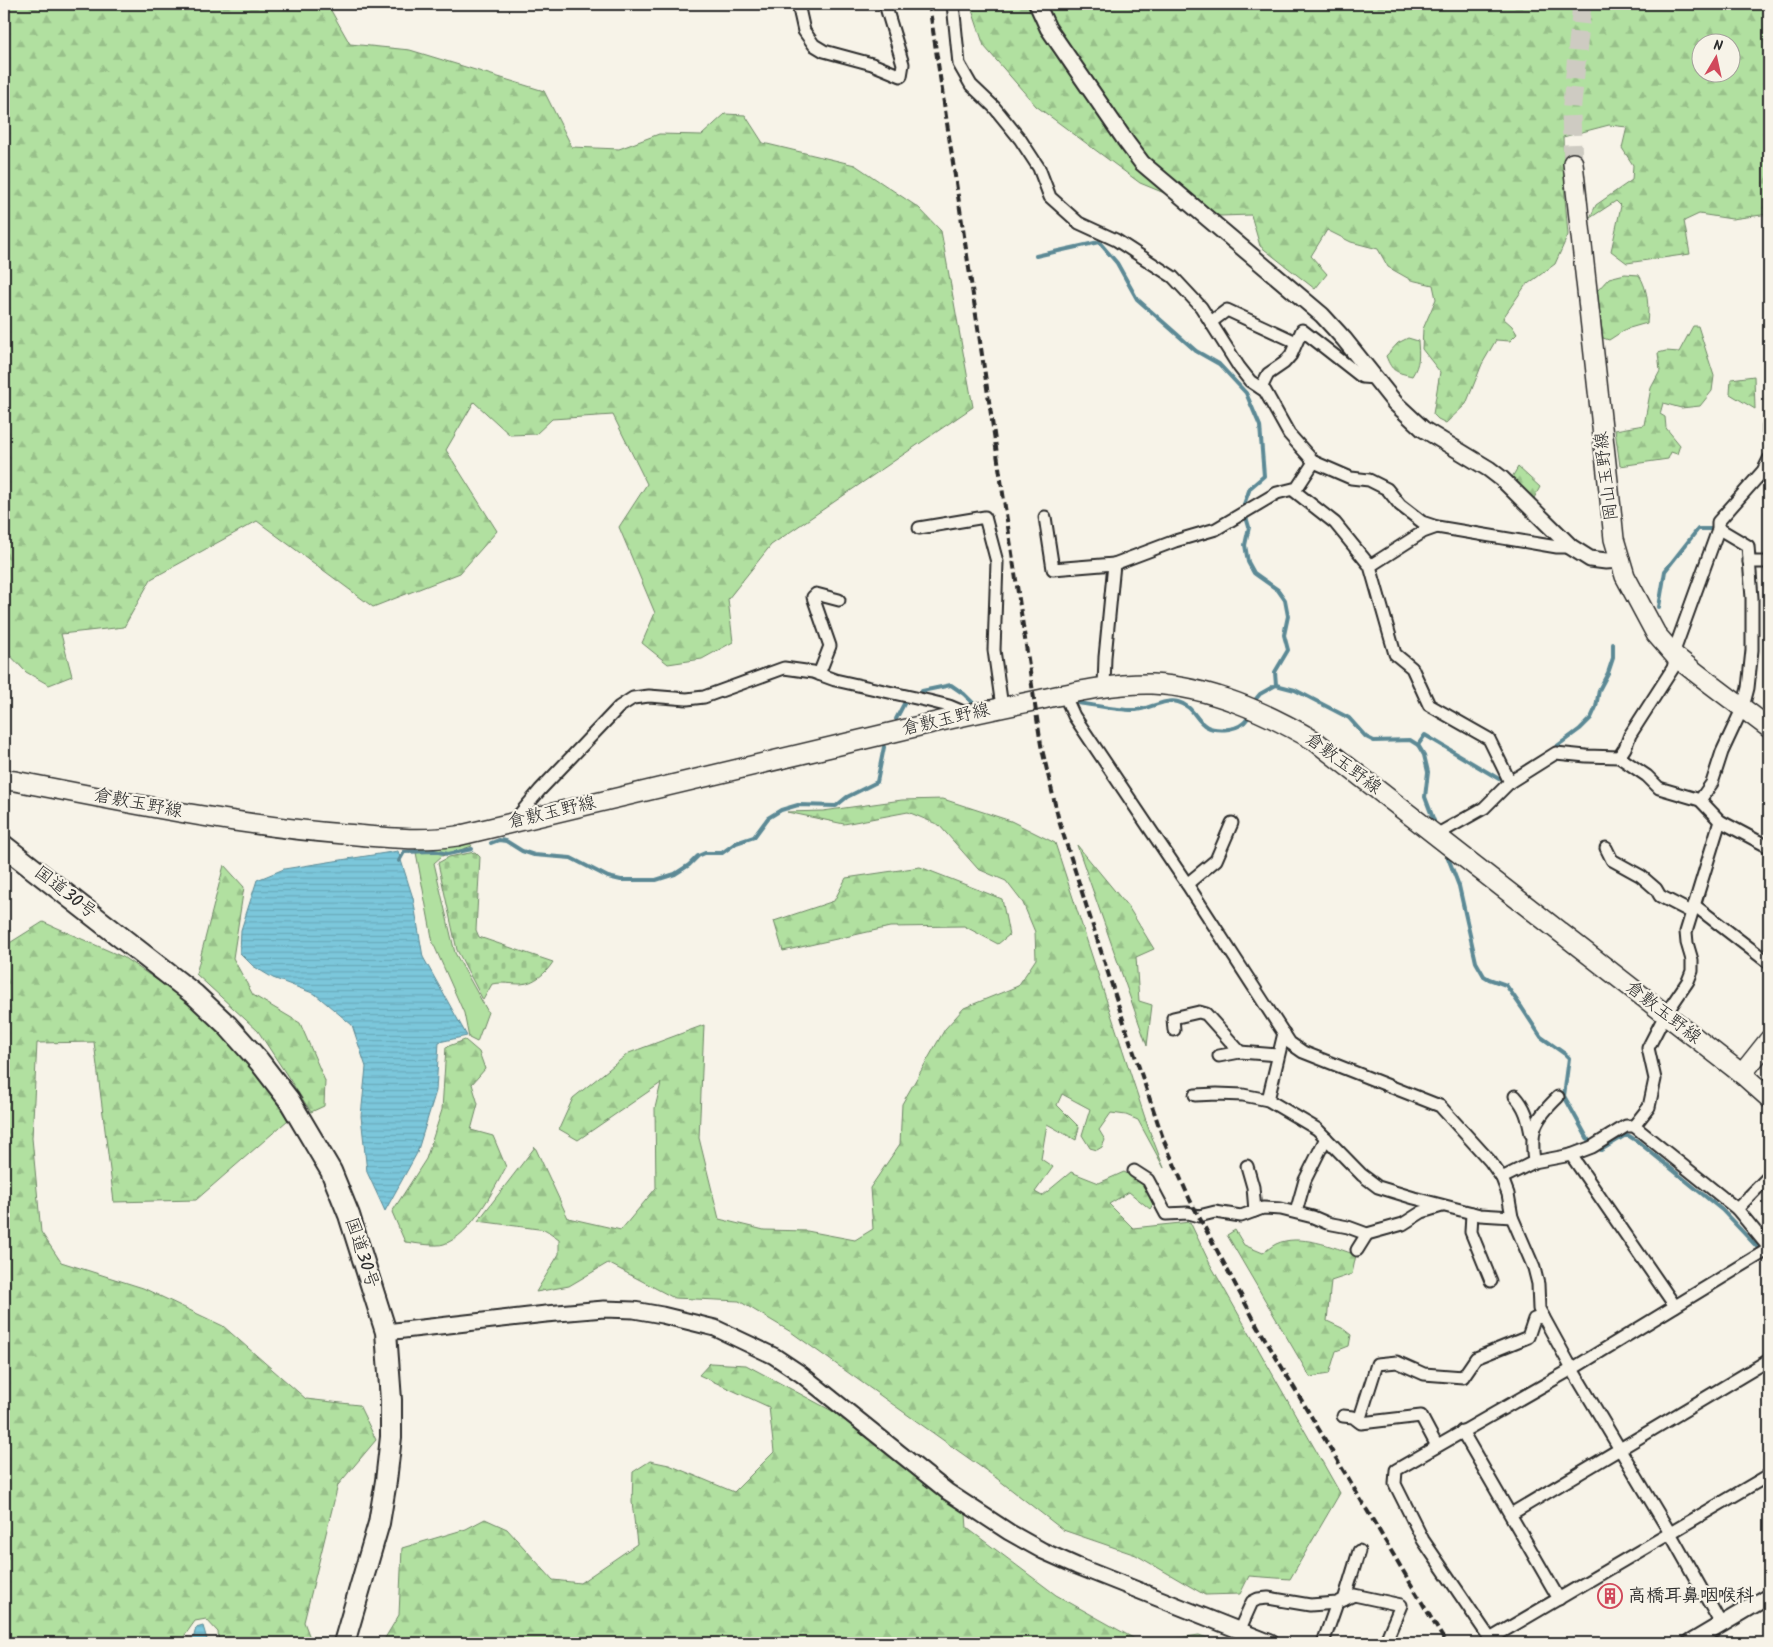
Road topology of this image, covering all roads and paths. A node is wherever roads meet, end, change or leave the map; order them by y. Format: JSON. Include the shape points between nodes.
{"nodes":[{"id":1,"x":798,"y":4,"type":"edge"},
{"id":2,"x":885,"y":4,"type":"edge"},
{"id":3,"x":953,"y":4,"type":"edge"},
{"id":4,"x":1038,"y":4,"type":"edge"},
{"id":5,"x":1573,"y":163,"type":"tunnel mouth"},
{"id":6,"x":1211,"y":322,"type":"junction"},
{"id":7,"x":1296,"y":342,"type":"junction"},
{"id":8,"x":1375,"y":378,"type":"junction"},
{"id":9,"x":1261,"y":388,"type":"junction"},
{"id":10,"x":1769,"y":425,"type":"edge"},
{"id":11,"x":1769,"y":432,"type":"edge"},
{"id":12,"x":1769,"y":459,"type":"edge"},
{"id":13,"x":1314,"y":462,"type":"junction"},
{"id":14,"x":1293,"y":490,"type":"junction"},
{"id":15,"x":1045,"y":517,"type":"dead end"},
{"id":16,"x":1437,"y":527,"type":"junction"},
{"id":17,"x":918,"y":528,"type":"dead end"},
{"id":18,"x":1718,"y":528,"type":"junction"},
{"id":19,"x":1572,"y":548,"type":"junction"},
{"id":20,"x":1619,"y":560,"type":"junction"},
{"id":21,"x":1749,"y":562,"type":"junction"},
{"id":22,"x":1769,"y":562,"type":"edge"},
{"id":23,"x":1114,"y":564,"type":"junction"},
{"id":24,"x":1370,"y":566,"type":"junction"},
{"id":25,"x":839,"y":600,"type":"dead end"},
{"id":26,"x":1675,"y":655,"type":"junction"},
{"id":27,"x":819,"y":674,"type":"junction"},
{"id":28,"x":1104,"y":688,"type":"junction"},
{"id":29,"x":1064,"y":694,"type":"junction"},
{"id":30,"x":1002,"y":707,"type":"junction"},
{"id":31,"x":1743,"y":707,"type":"junction"},
{"id":32,"x":968,"y":714,"type":"junction"},
{"id":33,"x":1769,"y":728,"type":"edge"},
{"id":34,"x":1620,"y":757,"type":"junction"},
{"id":35,"x":4,"y":780,"type":"edge"},
{"id":36,"x":1510,"y":782,"type":"junction"},
{"id":37,"x":1700,"y":800,"type":"junction"},
{"id":38,"x":1720,"y":821,"type":"junction"},
{"id":39,"x":512,"y":823,"type":"junction"},
{"id":40,"x":1232,"y":823,"type":"dead end"},
{"id":41,"x":1436,"y":835,"type":"junction"},
{"id":42,"x":4,"y":846,"type":"edge"},
{"id":43,"x":1769,"y":847,"type":"edge"},
{"id":44,"x":1606,"y":848,"type":"dead end"},
{"id":45,"x":4,"y":859,"type":"edge"},
{"id":46,"x":1187,"y":884,"type":"junction"},
{"id":47,"x":1693,"y":908,"type":"junction"},
{"id":48,"x":125,"y":940,"type":"junction"},
{"id":49,"x":1769,"y":963,"type":"edge"},
{"id":50,"x":1665,"y":1015,"type":"junction"},
{"id":51,"x":1174,"y":1030,"type":"dead end"},
{"id":52,"x":1284,"y":1033,"type":"junction"},
{"id":53,"x":1769,"y":1040,"type":"edge"},
{"id":54,"x":1240,"y":1052,"type":"junction"},
{"id":55,"x":1278,"y":1055,"type":"junction"},
{"id":56,"x":1219,"y":1056,"type":"dead end"},
{"id":57,"x":1742,"y":1074,"type":"junction"},
{"id":58,"x":1195,"y":1095,"type":"dead end"},
{"id":59,"x":1515,"y":1096,"type":"dead end"},
{"id":60,"x":1558,"y":1097,"type":"dead end"},
{"id":61,"x":1769,"y":1098,"type":"edge"},
{"id":62,"x":1268,"y":1100,"type":"junction"},
{"id":63,"x":1634,"y":1126,"type":"junction"},
{"id":64,"x":1326,"y":1138,"type":"junction"},
{"id":65,"x":1532,"y":1141,"type":"junction"},
{"id":66,"x":1570,"y":1155,"type":"junction"},
{"id":67,"x":1534,"y":1162,"type":"junction"},
{"id":68,"x":1247,"y":1166,"type":"dead end"},
{"id":69,"x":1134,"y":1171,"type":"dead end"},
{"id":70,"x":1769,"y":1176,"type":"edge"},
{"id":71,"x":1502,"y":1178,"type":"junction"},
{"id":72,"x":1442,"y":1206,"type":"junction"},
{"id":73,"x":1736,"y":1209,"type":"junction"},
{"id":74,"x":1255,"y":1210,"type":"junction"},
{"id":75,"x":1296,"y":1212,"type":"junction"},
{"id":76,"x":1472,"y":1213,"type":"junction"},
{"id":77,"x":1512,"y":1217,"type":"junction"},
{"id":78,"x":1367,"y":1234,"type":"junction"},
{"id":79,"x":1769,"y":1248,"type":"edge"},
{"id":80,"x":1357,"y":1250,"type":"dead end"},
{"id":81,"x":1491,"y":1281,"type":"dead end"},
{"id":82,"x":1676,"y":1306,"type":"junction"},
{"id":83,"x":1543,"y":1316,"type":"junction"},
{"id":84,"x":386,"y":1332,"type":"junction"},
{"id":85,"x":1769,"y":1360,"type":"edge"},
{"id":86,"x":1572,"y":1369,"type":"junction"},
{"id":87,"x":1343,"y":1416,"type":"dead end"},
{"id":88,"x":1359,"y":1421,"type":"junction"},
{"id":89,"x":1462,"y":1431,"type":"junction"},
{"id":90,"x":1436,"y":1446,"type":"junction"},
{"id":91,"x":1619,"y":1449,"type":"junction"},
{"id":92,"x":1769,"y":1475,"type":"edge"},
{"id":93,"x":1511,"y":1514,"type":"junction"},
{"id":94,"x":1670,"y":1533,"type":"junction"},
{"id":95,"x":1359,"y":1551,"type":"dead end"},
{"id":96,"x":1769,"y":1596,"type":"edge"},
{"id":97,"x":1559,"y":1599,"type":"junction"},
{"id":98,"x":1341,"y":1601,"type":"junction"},
{"id":99,"x":1721,"y":1624,"type":"junction"},
{"id":100,"x":1239,"y":1631,"type":"junction"},
{"id":101,"x":1492,"y":1641,"type":"edge"},
{"id":102,"x":344,"y":1643,"type":"edge"},
{"id":103,"x":1271,"y":1643,"type":"edge"},
{"id":104,"x":1323,"y":1643,"type":"edge"},
{"id":105,"x":1385,"y":1643,"type":"edge"},
{"id":106,"x":1690,"y":1643,"type":"edge"}],
"edges":[{"from":1,"to":2,"type":"street","via":[[804,31],[814,45],[901,76],[903,64]]},
{"from":3,"to":6,"type":"street","via":[[959,64],[971,85],[1020,138],[1040,168],[1050,197],[1079,222],[1116,240],[1173,277]]},
{"from":4,"to":8,"type":"street","via":[[1048,28],[1126,144],[1142,162],[1322,315]]},
{"from":5,"to":20,"type":"main road","name":"岡山玉野線","via":[[1601,431]]},
{"from":6,"to":7,"type":"street","via":[[1227,310]]},
{"from":6,"to":9,"type":"street","via":[[1239,367],[1250,381]]},
{"from":7,"to":8,"type":"street","via":[[1302,330],[1362,377]]},
{"from":7,"to":9,"type":"street","via":[[1291,355],[1268,374]]},
{"from":8,"to":19,"type":"street","via":[[1395,403],[1423,429],[1489,468]]},
{"from":9,"to":13,"type":"street","via":[[1289,434]]},
{"from":10,"to":11,"type":"street"},
{"from":12,"to":18,"type":"street"},
{"from":13,"to":14,"type":"street"},
{"from":13,"to":16,"type":"street","via":[[1387,489],[1400,505],[1422,522]]},
{"from":14,"to":23,"type":"street","via":[[1277,493],[1216,529]]},
{"from":14,"to":24,"type":"street","via":[[1335,523]]},
{"from":15,"to":23,"type":"street","via":[[1053,569]]},
{"from":16,"to":19,"type":"street"},
{"from":16,"to":24,"type":"street","via":[[1422,532]]},
{"from":17,"to":30,"type":"street","via":[[985,517],[997,562],[994,650]]},
{"from":18,"to":21,"type":"street","via":[[1748,546]]},
{"from":18,"to":26,"type":"street"},
{"from":19,"to":20,"type":"street","via":[[1590,559]]},
{"from":20,"to":26,"type":"main road","name":"岡山玉野線","via":[[1642,611],[1656,634]]},
{"from":21,"to":22,"type":"street"},
{"from":21,"to":31,"type":"street","via":[[1752,650]]},
{"from":23,"to":28,"type":"street"},
{"from":24,"to":36,"type":"street","via":[[1395,654],[1412,668],[1429,705],[1489,738]]},
{"from":25,"to":27,"type":"street","via":[[816,594],[813,597],[830,646]]},
{"from":26,"to":31,"type":"main road","name":"岡山玉野線"},
{"from":26,"to":34,"type":"street","via":[[1673,668],[1630,735]]},
{"from":27,"to":32,"type":"street","via":[[950,706]]},
{"from":27,"to":39,"type":"street","via":[[784,668],[704,697],[632,698],[618,706]]},
{"from":28,"to":29,"type":"main road","name":"倉敷玉野線"},
{"from":28,"to":41,"type":"main road","name":"倉敷玉野線","via":[[1153,684],[1174,687],[1211,694],[1261,712],[1315,741]]},
{"from":29,"to":30,"type":"main road","name":"倉敷玉野線"},
{"from":29,"to":46,"type":"street","via":[[1074,716]]},
{"from":30,"to":32,"type":"main road","name":"倉敷玉野線"},
{"from":31,"to":33,"type":"main road","name":"岡山玉野線"},
{"from":31,"to":37,"type":"street","via":[[1712,783]]},
{"from":32,"to":39,"type":"main road","name":"倉敷玉野線"},
{"from":34,"to":36,"type":"street","via":[[1556,753]]},
{"from":34,"to":37,"type":"street","via":[[1659,788]]},
{"from":35,"to":39,"type":"main road","name":"倉敷玉野線","via":[[225,821],[298,831],[436,839]]},
{"from":36,"to":41,"type":"street","via":[[1484,808]]},
{"from":37,"to":38,"type":"street"},
{"from":38,"to":43,"type":"street"},
{"from":38,"to":47,"type":"street"},
{"from":40,"to":46,"type":"street","via":[[1216,860]]},
{"from":41,"to":50,"type":"main road","name":"倉敷玉野線"},
{"from":42,"to":48,"type":"highway","name":"国道30号"},
{"from":44,"to":47,"type":"street","via":[[1612,860],[1641,876],[1660,896]]},
{"from":45,"to":48,"type":"highway","name":"国道30号"},
{"from":46,"to":52,"type":"street"},
{"from":47,"to":49,"type":"street"},
{"from":47,"to":50,"type":"street","via":[[1686,932],[1692,971]]},
{"from":48,"to":84,"type":"highway","name":"国道30号","via":[[195,995],[227,1025],[289,1100],[331,1171],[346,1206]]},
{"from":50,"to":57,"type":"main road","name":"倉敷玉野線"},
{"from":50,"to":63,"type":"street","via":[[1648,1048],[1655,1079],[1649,1107]]},
{"from":51,"to":54,"type":"street","via":[[1173,1018],[1199,1012],[1206,1014]]},
{"from":52,"to":55,"type":"street"},
{"from":52,"to":71,"type":"street","via":[[1290,1043],[1303,1052],[1440,1106]]},
{"from":53,"to":57,"type":"main road"},
{"from":54,"to":55,"type":"street"},
{"from":54,"to":56,"type":"street"},
{"from":55,"to":62,"type":"street"},
{"from":57,"to":61,"type":"main road","name":"倉敷玉野線"},
{"from":58,"to":62,"type":"street","via":[[1243,1095]]},
{"from":59,"to":65,"type":"street","via":[[1528,1116]]},
{"from":60,"to":65,"type":"street","via":[[1544,1110],[1535,1126]]},
{"from":62,"to":64,"type":"street","via":[[1317,1129]]},
{"from":63,"to":66,"type":"street","via":[[1626,1126],[1592,1147]]},
{"from":63,"to":73,"type":"street"},
{"from":64,"to":72,"type":"street","via":[[1378,1187]]},
{"from":64,"to":75,"type":"street","via":[[1305,1180]]},
{"from":65,"to":67,"type":"street"},
{"from":66,"to":67,"type":"street"},
{"from":66,"to":82,"type":"street"},
{"from":67,"to":71,"type":"street"},
{"from":68,"to":74,"type":"street"},
{"from":69,"to":74,"type":"street","via":[[1148,1180],[1166,1214],[1199,1216],[1215,1212],[1241,1216]]},
{"from":70,"to":73,"type":"street"},
{"from":71,"to":77,"type":"street"},
{"from":72,"to":76,"type":"street"},
{"from":72,"to":78,"type":"street","via":[[1422,1212],[1403,1224]]},
{"from":73,"to":79,"type":"street"},
{"from":74,"to":75,"type":"street"},
{"from":75,"to":78,"type":"street","via":[[1326,1224]]},
{"from":76,"to":77,"type":"street"},
{"from":76,"to":81,"type":"street","via":[[1471,1232]]},
{"from":77,"to":83,"type":"street","via":[[1534,1268],[1539,1309]]},
{"from":78,"to":80,"type":"street"},
{"from":79,"to":82,"type":"street"},
{"from":82,"to":86,"type":"street"},
{"from":83,"to":86,"type":"street"},
{"from":83,"to":88,"type":"street","via":[[1534,1319],[1528,1337],[1476,1358],[1463,1377],[1424,1374],[1397,1362],[1377,1364]]},
{"from":84,"to":100,"type":"street","via":[[604,1309],[634,1310],[716,1328],[774,1356],[802,1374],[948,1492],[1009,1532],[1077,1566]]},
{"from":84,"to":102,"type":"highway","name":"国道30号","via":[[391,1400],[386,1481],[379,1523]]},
{"from":85,"to":91,"type":"street"},
{"from":86,"to":89,"type":"street"},
{"from":86,"to":91,"type":"street"},
{"from":87,"to":88,"type":"street"},
{"from":88,"to":90,"type":"street","via":[[1420,1416]]},
{"from":89,"to":90,"type":"street"},
{"from":89,"to":93,"type":"street"},
{"from":90,"to":101,"type":"street","via":[[1396,1470],[1395,1484],[1422,1540]]},
{"from":91,"to":93,"type":"street"},
{"from":91,"to":94,"type":"street"},
{"from":92,"to":94,"type":"street"},
{"from":93,"to":97,"type":"street"},
{"from":94,"to":97,"type":"street"},
{"from":94,"to":99,"type":"street"},
{"from":95,"to":98,"type":"street"},
{"from":96,"to":99,"type":"street"},
{"from":97,"to":101,"type":"street"},
{"from":98,"to":100,"type":"street","via":[[1310,1605],[1258,1598],[1252,1602]]},
{"from":98,"to":104,"type":"street"},
{"from":98,"to":105,"type":"street","via":[[1354,1596],[1401,1605]]},
{"from":99,"to":106,"type":"street"},
{"from":100,"to":103,"type":"street"}]}
